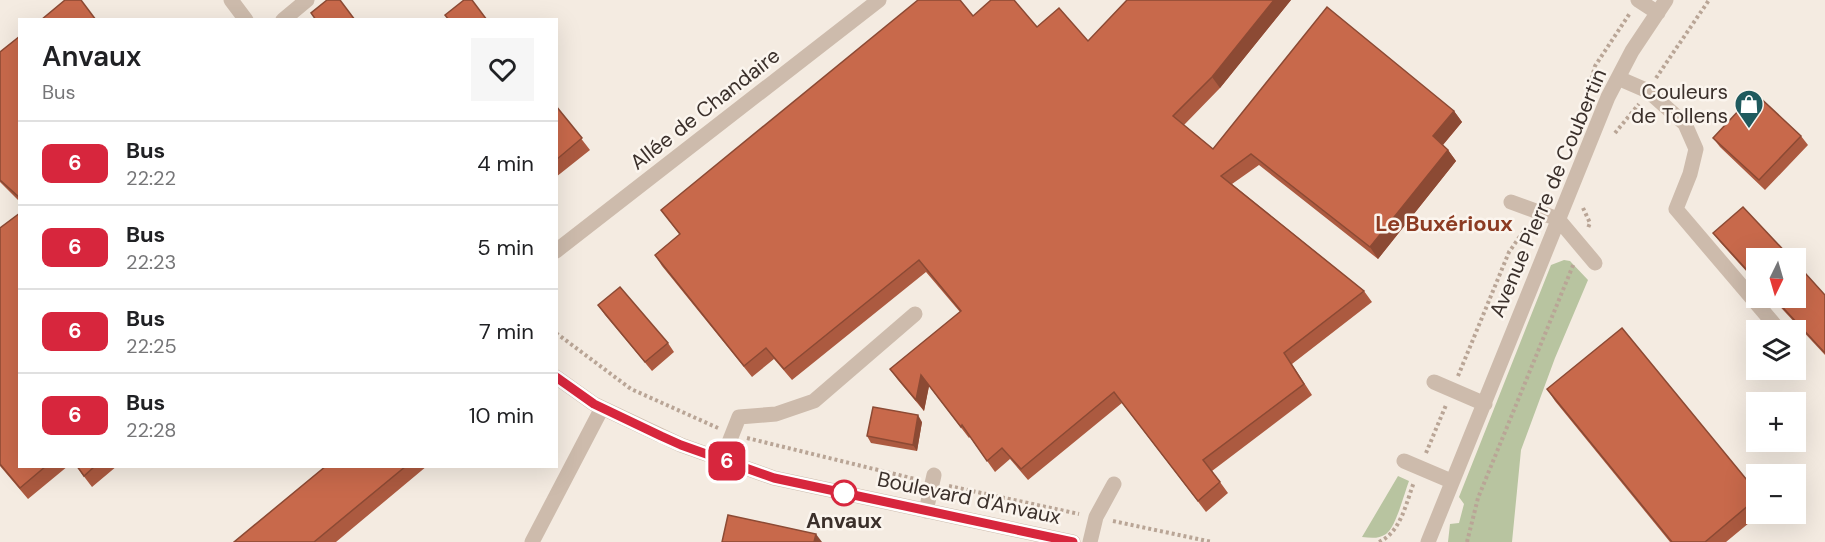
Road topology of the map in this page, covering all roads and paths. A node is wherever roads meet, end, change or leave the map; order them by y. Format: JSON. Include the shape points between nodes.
{"nodes":[{"id":1,"x":231,"y":0,"type":"edge"},
{"id":2,"x":307,"y":0,"type":"edge"},
{"id":3,"x":879,"y":0,"type":"edge"},
{"id":4,"x":1638,"y":0,"type":"edge"},
{"id":5,"x":1662,"y":6,"type":"edge"},
{"id":6,"x":244,"y":18,"type":"edge"},
{"id":7,"x":285,"y":18,"type":"edge"},
{"id":8,"x":1618,"y":78,"type":"junction"},
{"id":9,"x":1586,"y":99,"type":"dead end"},
{"id":10,"x":1511,"y":202,"type":"dead end"},
{"id":11,"x":1537,"y":213,"type":"junction"},
{"id":12,"x":1558,"y":219,"type":"junction"},
{"id":13,"x":558,"y":249,"type":"edge"},
{"id":14,"x":1595,"y":263,"type":"dead end"},
{"id":15,"x":915,"y":314,"type":"dead end"},
{"id":16,"x":1770,"y":320,"type":"edge"},
{"id":17,"x":558,"y":334,"type":"edge"},
{"id":18,"x":558,"y":378,"type":"edge"},
{"id":19,"x":1434,"y":382,"type":"dead end"},
{"id":20,"x":1453,"y":390,"type":"junction"},
{"id":21,"x":1485,"y":404,"type":"junction"},
{"id":22,"x":602,"y":408,"type":"junction"},
{"id":23,"x":732,"y":434,"type":"junction"},
{"id":24,"x":722,"y":460,"type":"junction"},
{"id":25,"x":1404,"y":461,"type":"dead end"},
{"id":26,"x":1420,"y":467,"type":"junction"},
{"id":27,"x":934,"y":479,"type":"junction"},
{"id":28,"x":1451,"y":481,"type":"junction"},
{"id":29,"x":1114,"y":484,"type":"dead end"},
{"id":30,"x":926,"y":511,"type":"junction"},
{"id":31,"x":1096,"y":517,"type":"junction"},
{"id":32,"x":532,"y":542,"type":"edge"},
{"id":33,"x":1073,"y":542,"type":"edge"},
{"id":34,"x":1090,"y":542,"type":"edge"},
{"id":35,"x":1212,"y":542,"type":"edge"},
{"id":36,"x":1379,"y":542,"type":"edge"},
{"id":37,"x":1428,"y":542,"type":"edge"}],
"edges":[{"from":1,"to":6,"type":"street"},
{"from":2,"to":7,"type":"street"},
{"from":3,"to":13,"type":"street","name":"Allée de Chandaire"},
{"from":4,"to":5,"type":"street"},
{"from":4,"to":9,"type":"path","via":[[1595,66]]},
{"from":5,"to":8,"type":"street","name":"Avenue Pierre de Coubertin"},
{"from":8,"to":12,"type":"street","name":"Avenue Pierre de Coubertin"},
{"from":8,"to":16,"type":"street","via":[[1648,91],[1684,124],[1696,149],[1676,209]]},
{"from":10,"to":11,"type":"street"},
{"from":11,"to":12,"type":"street"},
{"from":11,"to":20,"type":"path","via":[[1509,252]]},
{"from":12,"to":14,"type":"street"},
{"from":12,"to":21,"type":"street","name":"Avenue Pierre de Coubertin"},
{"from":15,"to":23,"type":"street","via":[[814,402],[776,414],[739,417]]},
{"from":17,"to":23,"type":"path","via":[[631,389]]},
{"from":18,"to":22,"type":"street","name":"Boulevard d'Anvaux"},
{"from":19,"to":20,"type":"street"},
{"from":20,"to":21,"type":"street"},
{"from":20,"to":26,"type":"path"},
{"from":21,"to":28,"type":"street","name":"Avenue Pierre de Coubertin"},
{"from":22,"to":24,"type":"street","name":"Boulevard d'Anvaux"},
{"from":22,"to":32,"type":"street"},
{"from":23,"to":24,"type":"street"},
{"from":23,"to":27,"type":"path"},
{"from":24,"to":30,"type":"street","name":"Boulevard d'Anvaux","via":[[774,478]]},
{"from":25,"to":26,"type":"street"},
{"from":26,"to":28,"type":"street"},
{"from":26,"to":36,"type":"path","via":[[1395,530]]},
{"from":27,"to":30,"type":"street"},
{"from":27,"to":31,"type":"path"},
{"from":28,"to":37,"type":"street","name":"Avenue Pierre de Coubertin"},
{"from":29,"to":31,"type":"street"},
{"from":30,"to":33,"type":"street","name":"Boulevard d'Anvaux"},
{"from":31,"to":34,"type":"street"},
{"from":31,"to":35,"type":"path"}]}
